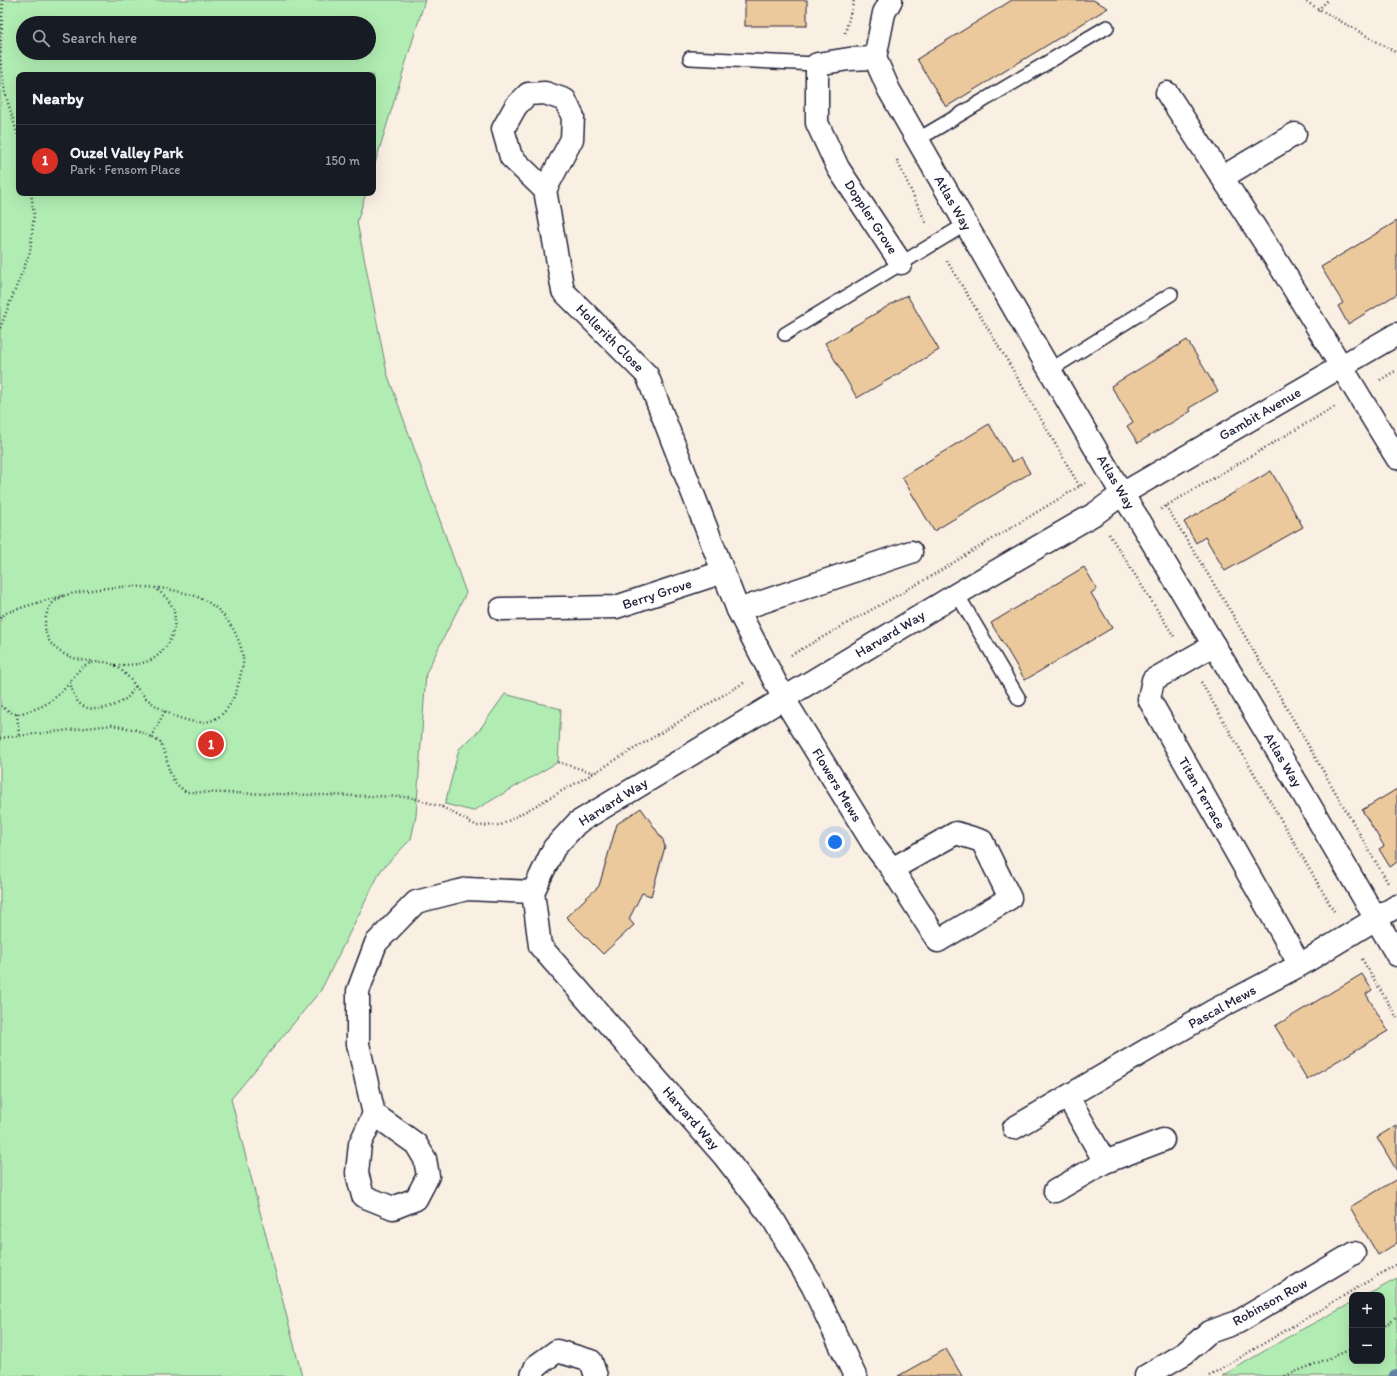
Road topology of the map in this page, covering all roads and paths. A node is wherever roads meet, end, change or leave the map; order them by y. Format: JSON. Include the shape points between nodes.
{"nodes":[{"id":1,"x":3,"y":0,"type":"edge"},
{"id":2,"x":891,"y":0,"type":"edge"},
{"id":3,"x":1303,"y":0,"type":"edge"},
{"id":4,"x":1328,"y":0,"type":"edge"},
{"id":5,"x":1318,"y":10,"type":"junction"},
{"id":6,"x":1107,"y":27,"type":"dead end"},
{"id":7,"x":1397,"y":53,"type":"edge"},
{"id":8,"x":690,"y":58,"type":"dead end"},
{"id":9,"x":875,"y":58,"type":"junction"},
{"id":10,"x":817,"y":64,"type":"junction"},
{"id":11,"x":1167,"y":93,"type":"dead end"},
{"id":12,"x":16,"y":129,"type":"edge"},
{"id":13,"x":1295,"y":134,"type":"dead end"},
{"id":14,"x":917,"y":140,"type":"junction"},
{"id":15,"x":1223,"y":177,"type":"junction"},
{"id":16,"x":545,"y":190,"type":"dead end"},
{"id":17,"x":31,"y":196,"type":"edge"},
{"id":18,"x":966,"y":224,"type":"junction"},
{"id":19,"x":936,"y":243,"type":"junction"},
{"id":20,"x":901,"y":263,"type":"junction"},
{"id":21,"x":1171,"y":294,"type":"dead end"},
{"id":22,"x":0,"y":328,"type":"edge"},
{"id":23,"x":785,"y":334,"type":"dead end"},
{"id":24,"x":1397,"y":334,"type":"edge"},
{"id":25,"x":1341,"y":367,"type":"junction"},
{"id":26,"x":1050,"y":370,"type":"junction"},
{"id":27,"x":1397,"y":370,"type":"edge"},
{"id":28,"x":1358,"y":394,"type":"junction"},
{"id":29,"x":1397,"y":458,"type":"edge"},
{"id":30,"x":1122,"y":494,"type":"junction"},
{"id":31,"x":1111,"y":538,"type":"dead end"},
{"id":32,"x":911,"y":552,"type":"dead end"},
{"id":33,"x":723,"y":572,"type":"junction"},
{"id":34,"x":155,"y":588,"type":"junction"},
{"id":35,"x":65,"y":594,"type":"junction"},
{"id":36,"x":957,"y":594,"type":"junction"},
{"id":37,"x":501,"y":609,"type":"dead end"},
{"id":38,"x":738,"y":610,"type":"junction"},
{"id":39,"x":0,"y":618,"type":"edge"},
{"id":40,"x":1214,"y":645,"type":"junction"},
{"id":41,"x":1188,"y":660,"type":"junction"},
{"id":42,"x":96,"y":662,"type":"junction"},
{"id":43,"x":114,"y":665,"type":"junction"},
{"id":44,"x":768,"y":668,"type":"junction"},
{"id":45,"x":70,"y":681,"type":"junction"},
{"id":46,"x":136,"y":686,"type":"junction"},
{"id":47,"x":784,"y":698,"type":"junction"},
{"id":48,"x":1020,"y":698,"type":"dead end"},
{"id":49,"x":0,"y":706,"type":"edge"},
{"id":50,"x":164,"y":711,"type":"junction"},
{"id":51,"x":17,"y":714,"type":"junction"},
{"id":52,"x":19,"y":735,"type":"junction"},
{"id":53,"x":151,"y":737,"type":"junction"},
{"id":54,"x":0,"y":738,"type":"edge"},
{"id":55,"x":558,"y":762,"type":"dead end"},
{"id":56,"x":594,"y":773,"type":"junction"},
{"id":57,"x":445,"y":804,"type":"dead end"},
{"id":58,"x":442,"y":807,"type":"junction"},
{"id":59,"x":892,"y":869,"type":"junction"},
{"id":60,"x":1389,"y":884,"type":"dead end"},
{"id":61,"x":533,"y":892,"type":"junction"},
{"id":62,"x":1397,"y":906,"type":"edge"},
{"id":63,"x":1376,"y":919,"type":"junction"},
{"id":64,"x":1348,"y":936,"type":"junction"},
{"id":65,"x":1397,"y":954,"type":"edge"},
{"id":66,"x":1300,"y":965,"type":"junction"},
{"id":67,"x":1397,"y":1018,"type":"edge"},
{"id":68,"x":1068,"y":1097,"type":"junction"},
{"id":69,"x":374,"y":1114,"type":"dead end"},
{"id":70,"x":1014,"y":1128,"type":"dead end"},
{"id":71,"x":1163,"y":1140,"type":"dead end"},
{"id":72,"x":1105,"y":1162,"type":"junction"},
{"id":73,"x":1055,"y":1191,"type":"dead end"},
{"id":74,"x":1354,"y":1253,"type":"dead end"},
{"id":75,"x":1397,"y":1264,"type":"edge"},
{"id":76,"x":1397,"y":1316,"type":"edge"},
{"id":77,"x":1385,"y":1326,"type":"edge"},
{"id":78,"x":1349,"y":1350,"type":"edge"},
{"id":79,"x":532,"y":1376,"type":"edge"},
{"id":80,"x":596,"y":1376,"type":"edge"},
{"id":81,"x":855,"y":1376,"type":"edge"},
{"id":82,"x":1146,"y":1376,"type":"edge"},
{"id":83,"x":1209,"y":1376,"type":"edge"},
{"id":84,"x":1284,"y":1376,"type":"edge"}],
"edges":[{"from":1,"to":12,"type":"path","via":[[0,57],[5,93]]},
{"from":2,"to":9,"type":"street","via":[[884,12]]},
{"from":3,"to":5,"type":"path"},
{"from":4,"to":5,"type":"path"},
{"from":5,"to":7,"type":"path"},
{"from":6,"to":14,"type":"lane"},
{"from":8,"to":10,"type":"lane"},
{"from":9,"to":10,"type":"street","via":[[849,58]]},
{"from":9,"to":14,"type":"street","name":"Atlas Way","via":[[888,90]]},
{"from":10,"to":20,"type":"street","name":"Doppler Grove","via":[[817,123],[838,168]]},
{"from":11,"to":15,"type":"street"},
{"from":13,"to":15,"type":"street"},
{"from":14,"to":18,"type":"street","name":"Atlas Way"},
{"from":15,"to":25,"type":"street"},
{"from":16,"to":33,"type":"street","name":"Hollerith Close","via":[[563,291],[647,375]]},
{"from":17,"to":22,"type":"path","via":[[34,214],[30,252]]},
{"from":18,"to":19,"type":"lane"},
{"from":18,"to":26,"type":"street","name":"Atlas Way"},
{"from":19,"to":20,"type":"lane"},
{"from":19,"to":44,"type":"path","via":[[1080,487],[928,578]]},
{"from":20,"to":23,"type":"lane","name":"Doppler Grove"},
{"from":21,"to":26,"type":"lane"},
{"from":24,"to":25,"type":"street","name":"Gambit Avenue"},
{"from":25,"to":28,"type":"street"},
{"from":25,"to":30,"type":"street","name":"Gambit Avenue"},
{"from":26,"to":30,"type":"street","name":"Atlas Way"},
{"from":27,"to":28,"type":"path"},
{"from":28,"to":29,"type":"street"},
{"from":28,"to":60,"type":"path","via":[[1166,506],[1231,612]]},
{"from":30,"to":36,"type":"street","name":"Harvard Way"},
{"from":30,"to":40,"type":"street","name":"Atlas Way"},
{"from":31,"to":41,"type":"path"},
{"from":32,"to":38,"type":"street"},
{"from":33,"to":37,"type":"street","name":"Berry Grove","via":[[616,607]]},
{"from":33,"to":38,"type":"street"},
{"from":34,"to":35,"type":"path","via":[[106,587]]},
{"from":34,"to":43,"type":"path","via":[[167,598],[174,611],[172,637],[163,651],[152,659],[135,665]]},
{"from":34,"to":50,"type":"path","via":[[188,593],[211,604],[224,616],[233,630],[244,660],[234,698],[226,711],[216,719],[204,722],[188,721]]},
{"from":35,"to":39,"type":"path","via":[[6,613]]},
{"from":35,"to":42,"type":"path","via":[[51,605],[44,620],[44,634],[52,647],[64,654]]},
{"from":36,"to":47,"type":"street","name":"Harvard Way"},
{"from":36,"to":48,"type":"lane"},
{"from":38,"to":44,"type":"street"},
{"from":40,"to":41,"type":"street","name":"Titan Terrace"},
{"from":40,"to":63,"type":"street","name":"Atlas Way"},
{"from":41,"to":64,"type":"path"},
{"from":41,"to":66,"type":"street","name":"Titan Terrace","via":[[1153,680],[1149,700]]},
{"from":42,"to":43,"type":"path"},
{"from":42,"to":45,"type":"path","via":[[86,664]]},
{"from":43,"to":46,"type":"path"},
{"from":44,"to":47,"type":"street"},
{"from":44,"to":56,"type":"path"},
{"from":45,"to":46,"type":"path","via":[[74,696],[82,706],[94,710],[112,706],[127,698]]},
{"from":45,"to":51,"type":"path","via":[[50,702]]},
{"from":46,"to":50,"type":"path"},
{"from":47,"to":59,"type":"street","name":"Flowers Mews","via":[[874,845]]},
{"from":47,"to":61,"type":"street","name":"Harvard Way","via":[[577,823],[554,848]]},
{"from":49,"to":51,"type":"path"},
{"from":50,"to":53,"type":"path"},
{"from":51,"to":52,"type":"path"},
{"from":52,"to":53,"type":"path","via":[[112,725],[137,730]]},
{"from":52,"to":54,"type":"path"},
{"from":53,"to":58,"type":"path","via":[[160,742],[175,783],[186,792],[410,797]]},
{"from":55,"to":56,"type":"path"},
{"from":56,"to":58,"type":"path","via":[[501,825],[477,826]]},
{"from":57,"to":58,"type":"path"},
{"from":59,"to":59,"type":"street","name":"Flowers Mews","via":[[938,941],[1010,898],[982,841],[956,833]]},
{"from":61,"to":69,"type":"street","via":[[467,889],[416,902],[376,942],[358,991],[358,1044]]},
{"from":61,"to":81,"type":"street","name":"Harvard Way","via":[[540,946],[719,1150],[773,1219],[813,1287]]},
{"from":62,"to":63,"type":"street","name":"Pascal Mews"},
{"from":63,"to":64,"type":"street","name":"Pascal Mews"},
{"from":63,"to":65,"type":"street","name":"Atlas Way"},
{"from":64,"to":66,"type":"street","name":"Pascal Mews"},
{"from":64,"to":67,"type":"path"},
{"from":66,"to":68,"type":"street","name":"Pascal Mews","via":[[1213,1011]]},
{"from":68,"to":70,"type":"street","name":"Pascal Mews"},
{"from":68,"to":72,"type":"street"},
{"from":71,"to":72,"type":"street"},
{"from":72,"to":73,"type":"street"},
{"from":74,"to":82,"type":"street","name":"Robinson Row","via":[[1238,1322],[1209,1332],[1185,1353]]},
{"from":75,"to":83,"type":"path"},
{"from":76,"to":77,"type":"path"},
{"from":78,"to":84,"type":"path"},
{"from":79,"to":80,"type":"street","via":[[536,1366],[557,1351],[591,1361]]}]}
